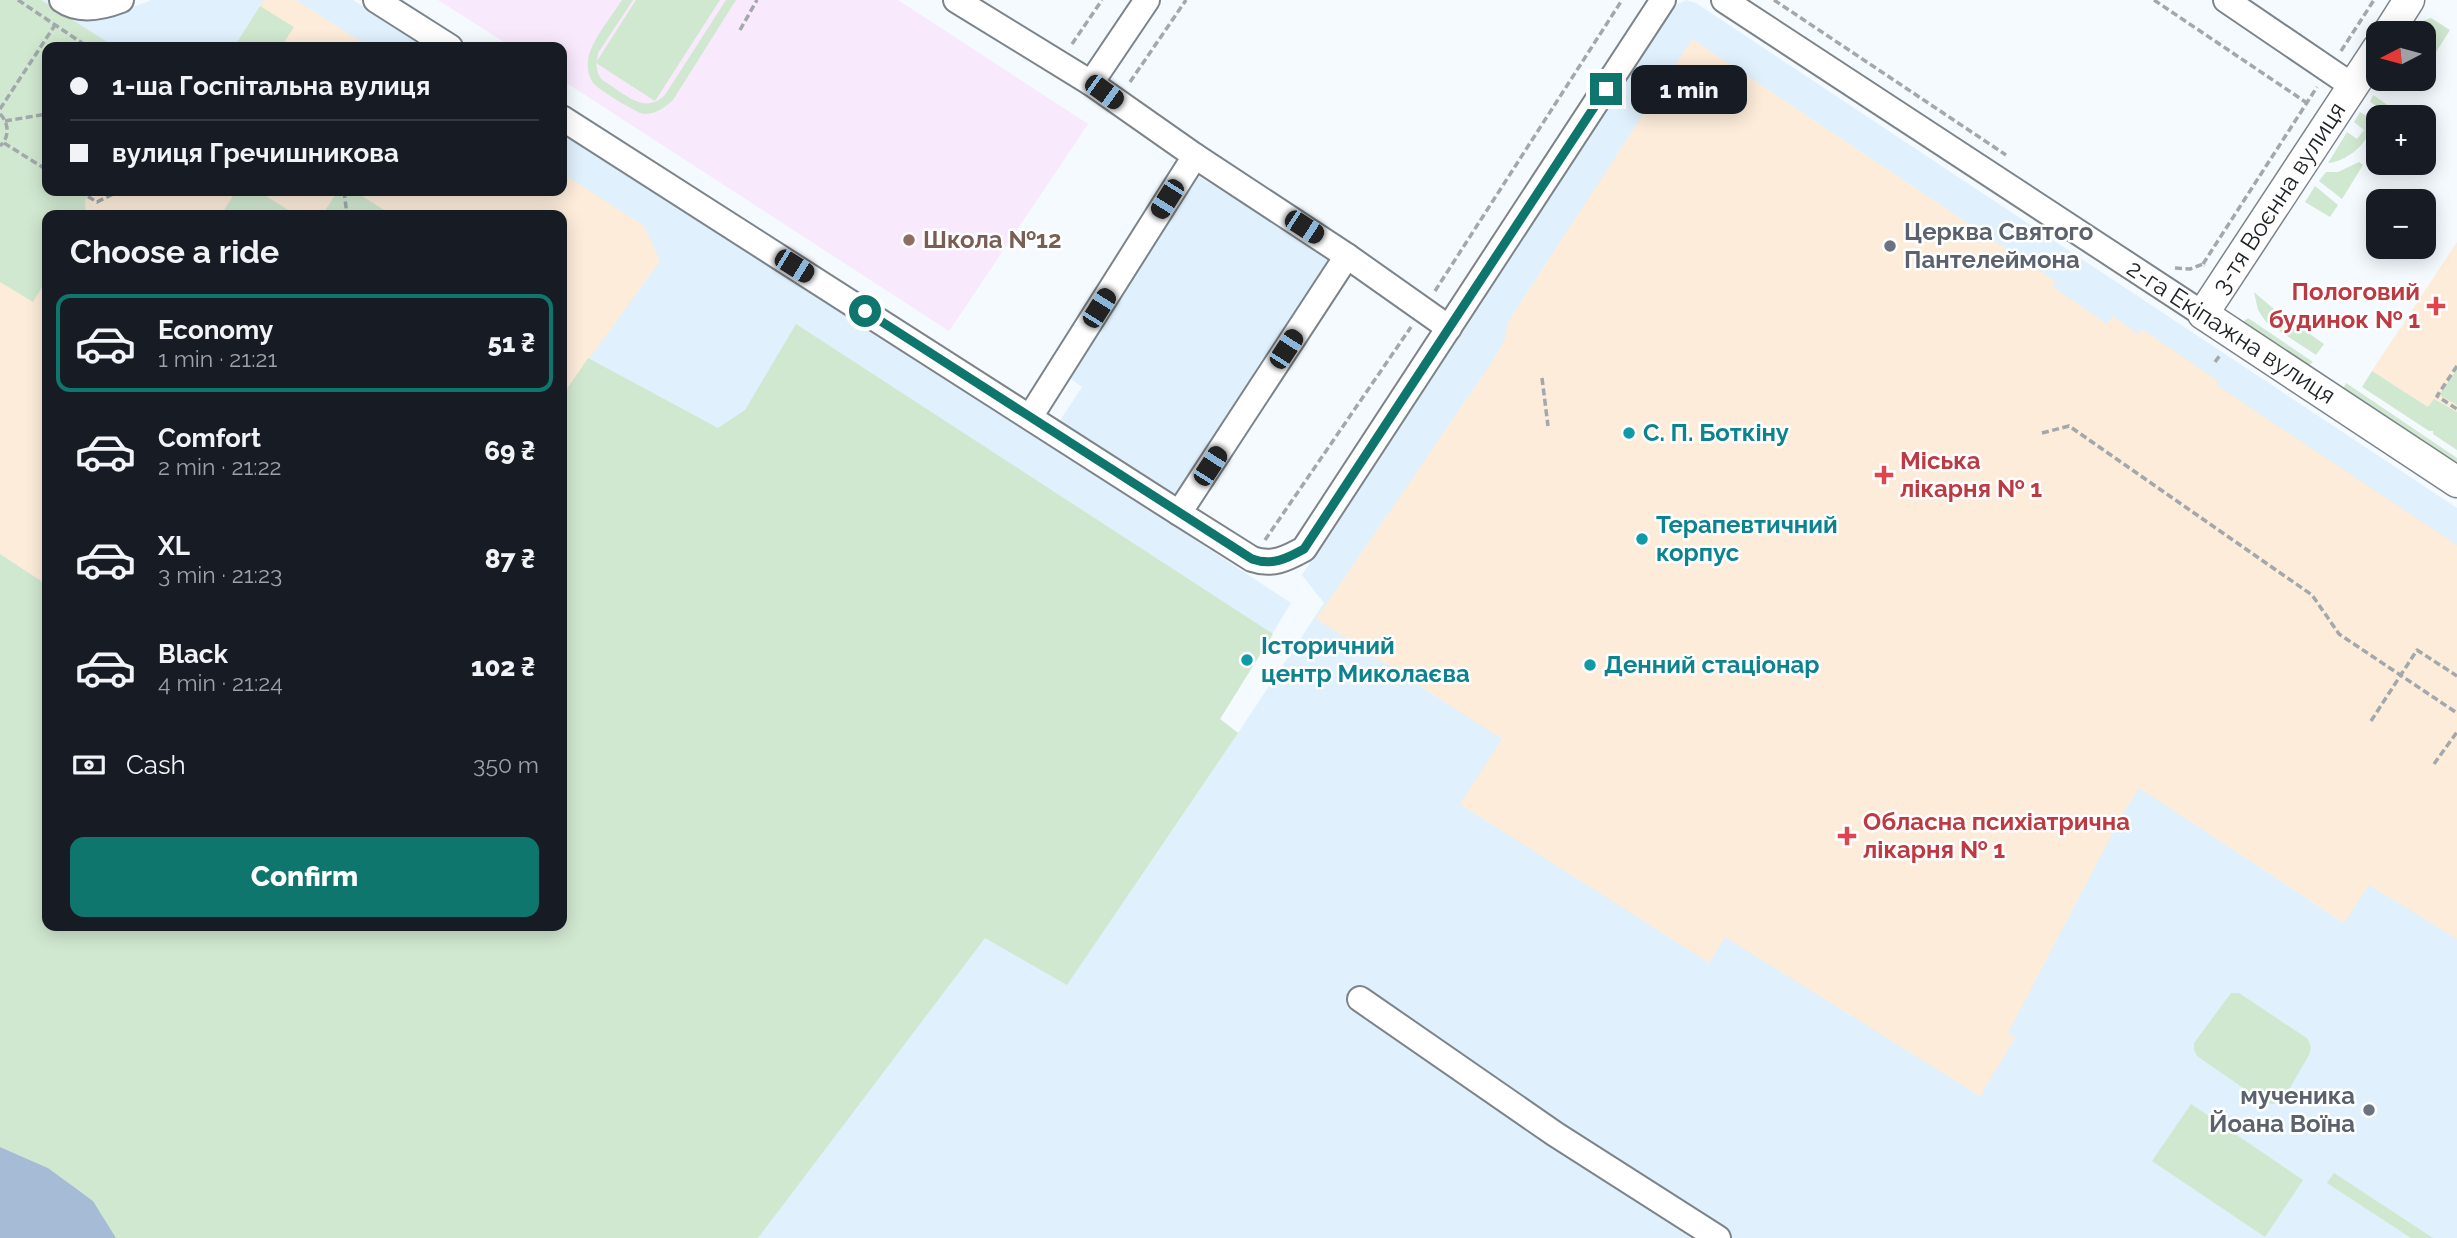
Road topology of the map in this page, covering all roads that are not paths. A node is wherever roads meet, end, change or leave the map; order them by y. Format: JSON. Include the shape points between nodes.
{"nodes":[{"id":1,"x":62,"y":0,"type":"edge"},
{"id":2,"x":121,"y":0,"type":"edge"},
{"id":3,"x":376,"y":0,"type":"edge"},
{"id":4,"x":956,"y":0,"type":"edge"},
{"id":5,"x":1147,"y":0,"type":"edge"},
{"id":6,"x":1663,"y":0,"type":"edge"},
{"id":7,"x":1724,"y":0,"type":"edge"},
{"id":8,"x":2226,"y":0,"type":"edge"},
{"id":9,"x":2409,"y":0,"type":"edge"},
{"id":10,"x":2396,"y":21,"type":"edge"},
{"id":11,"x":442,"y":42,"type":"edge"},
{"id":12,"x":2366,"y":68,"type":"edge"},
{"id":13,"x":1091,"y":83,"type":"junction"},
{"id":14,"x":2354,"y":87,"type":"junction"},
{"id":15,"x":567,"y":121,"type":"edge"},
{"id":16,"x":1195,"y":156,"type":"junction"},
{"id":17,"x":1347,"y":256,"type":"junction"},
{"id":18,"x":2203,"y":314,"type":"junction"},
{"id":19,"x":1450,"y":328,"type":"junction"},
{"id":20,"x":1030,"y":417,"type":"junction"},
{"id":21,"x":2457,"y":482,"type":"edge"},
{"id":22,"x":1179,"y":513,"type":"junction"},
{"id":23,"x":1360,"y":999,"type":"dead end"},
{"id":24,"x":1718,"y":1238,"type":"edge"}],
"edges":[{"from":1,"to":2,"type":"street","via":[[92,8]]},
{"from":3,"to":11,"type":"street"},
{"from":4,"to":13,"type":"street"},
{"from":5,"to":13,"type":"street"},
{"from":6,"to":19,"type":"street"},
{"from":7,"to":18,"type":"street","name":"2-га Екіпажна вулиця"},
{"from":8,"to":14,"type":"street"},
{"from":9,"to":10,"type":"main road"},
{"from":12,"to":14,"type":"main road","name":"3-тя Воєнна вулиця"},
{"from":13,"to":16,"type":"street"},
{"from":14,"to":18,"type":"main road","name":"3-тя Воєнна вулиця","via":[[2214,272]]},
{"from":15,"to":20,"type":"street"},
{"from":16,"to":17,"type":"street"},
{"from":16,"to":20,"type":"street"},
{"from":17,"to":19,"type":"street"},
{"from":17,"to":22,"type":"street"},
{"from":18,"to":21,"type":"main road","name":"2-га Екіпажна вулиця"},
{"from":19,"to":22,"type":"street","via":[[1304,549],[1284,560],[1264,563]]},
{"from":20,"to":22,"type":"street"},
{"from":23,"to":24,"type":"street","via":[[1555,1134]]}]}
